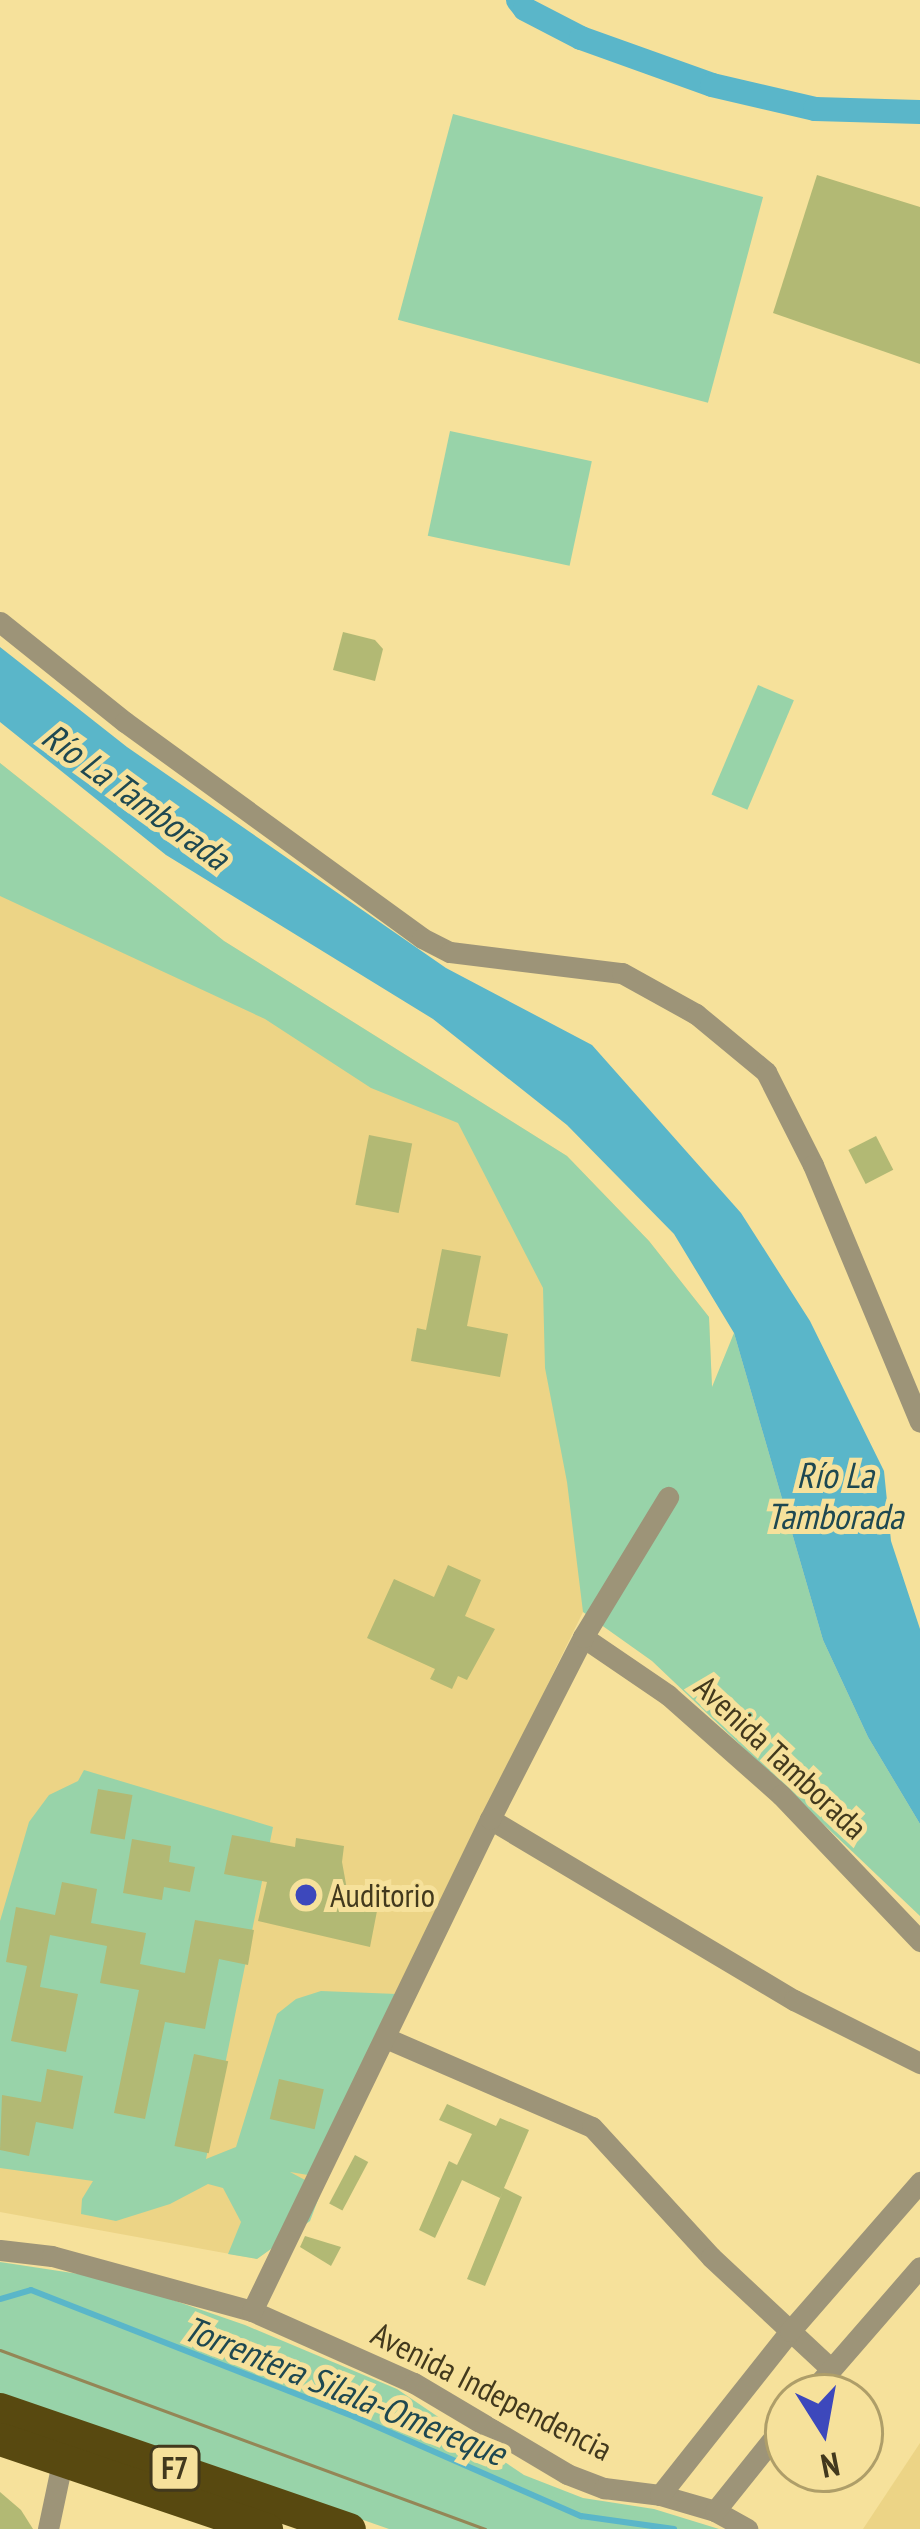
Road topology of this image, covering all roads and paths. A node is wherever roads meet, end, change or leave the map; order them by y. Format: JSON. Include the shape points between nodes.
{"nodes":[{"id":1,"x":0,"y":622,"type":"edge"},
{"id":2,"x":920,"y":1422,"type":"edge"},
{"id":3,"x":668,"y":1497,"type":"dead end"},
{"id":4,"x":583,"y":1637,"type":"junction"},
{"id":5,"x":490,"y":1819,"type":"junction"},
{"id":6,"x":920,"y":1940,"type":"edge"},
{"id":7,"x":386,"y":2038,"type":"junction"},
{"id":8,"x":920,"y":2063,"type":"edge"},
{"id":9,"x":920,"y":2182,"type":"edge"},
{"id":10,"x":0,"y":2250,"type":"edge"},
{"id":11,"x":920,"y":2267,"type":"edge"},
{"id":12,"x":252,"y":2311,"type":"junction"},
{"id":13,"x":790,"y":2331,"type":"junction"},
{"id":14,"x":830,"y":2368,"type":"junction"},
{"id":15,"x":826,"y":2373,"type":"edge"},
{"id":16,"x":0,"y":2409,"type":"edge"},
{"id":17,"x":0,"y":2439,"type":"edge"},
{"id":18,"x":764,"y":2450,"type":"edge"},
{"id":19,"x":63,"y":2458,"type":"junction"},
{"id":20,"x":660,"y":2495,"type":"junction"},
{"id":21,"x":716,"y":2511,"type":"junction"},
{"id":22,"x":48,"y":2529,"type":"edge"},
{"id":23,"x":266,"y":2529,"type":"edge"},
{"id":24,"x":349,"y":2529,"type":"edge"},
{"id":25,"x":747,"y":2529,"type":"edge"}],
"edges":[{"from":1,"to":2,"type":"street","via":[[422,938],[450,952],[622,973],[696,1014],[766,1072]]},
{"from":3,"to":4,"type":"street"},
{"from":4,"to":5,"type":"street"},
{"from":4,"to":6,"type":"street","name":"Avenida Tamborada","via":[[668,1695],[781,1796]]},
{"from":5,"to":7,"type":"street"},
{"from":5,"to":8,"type":"street","via":[[794,2000]]},
{"from":7,"to":12,"type":"street"},
{"from":7,"to":13,"type":"street","via":[[592,2127]]},
{"from":9,"to":13,"type":"street"},
{"from":10,"to":12,"type":"street","name":"Avenida Independencia","via":[[52,2255]]},
{"from":11,"to":14,"type":"street"},
{"from":12,"to":20,"type":"street","name":"Avenida Independencia","via":[[414,2383],[567,2474]]},
{"from":13,"to":14,"type":"street"},
{"from":13,"to":20,"type":"street"},
{"from":14,"to":15,"type":"street"},
{"from":16,"to":24,"type":"highway","number":"F7"},
{"from":17,"to":19,"type":"highway","number":"F7"},
{"from":18,"to":21,"type":"street"},
{"from":19,"to":22,"type":"street"},
{"from":19,"to":23,"type":"highway","number":"F7"},
{"from":20,"to":21,"type":"street","name":"Avenida Independencia"},
{"from":21,"to":25,"type":"street","name":"Avenida Independencia"}]}
